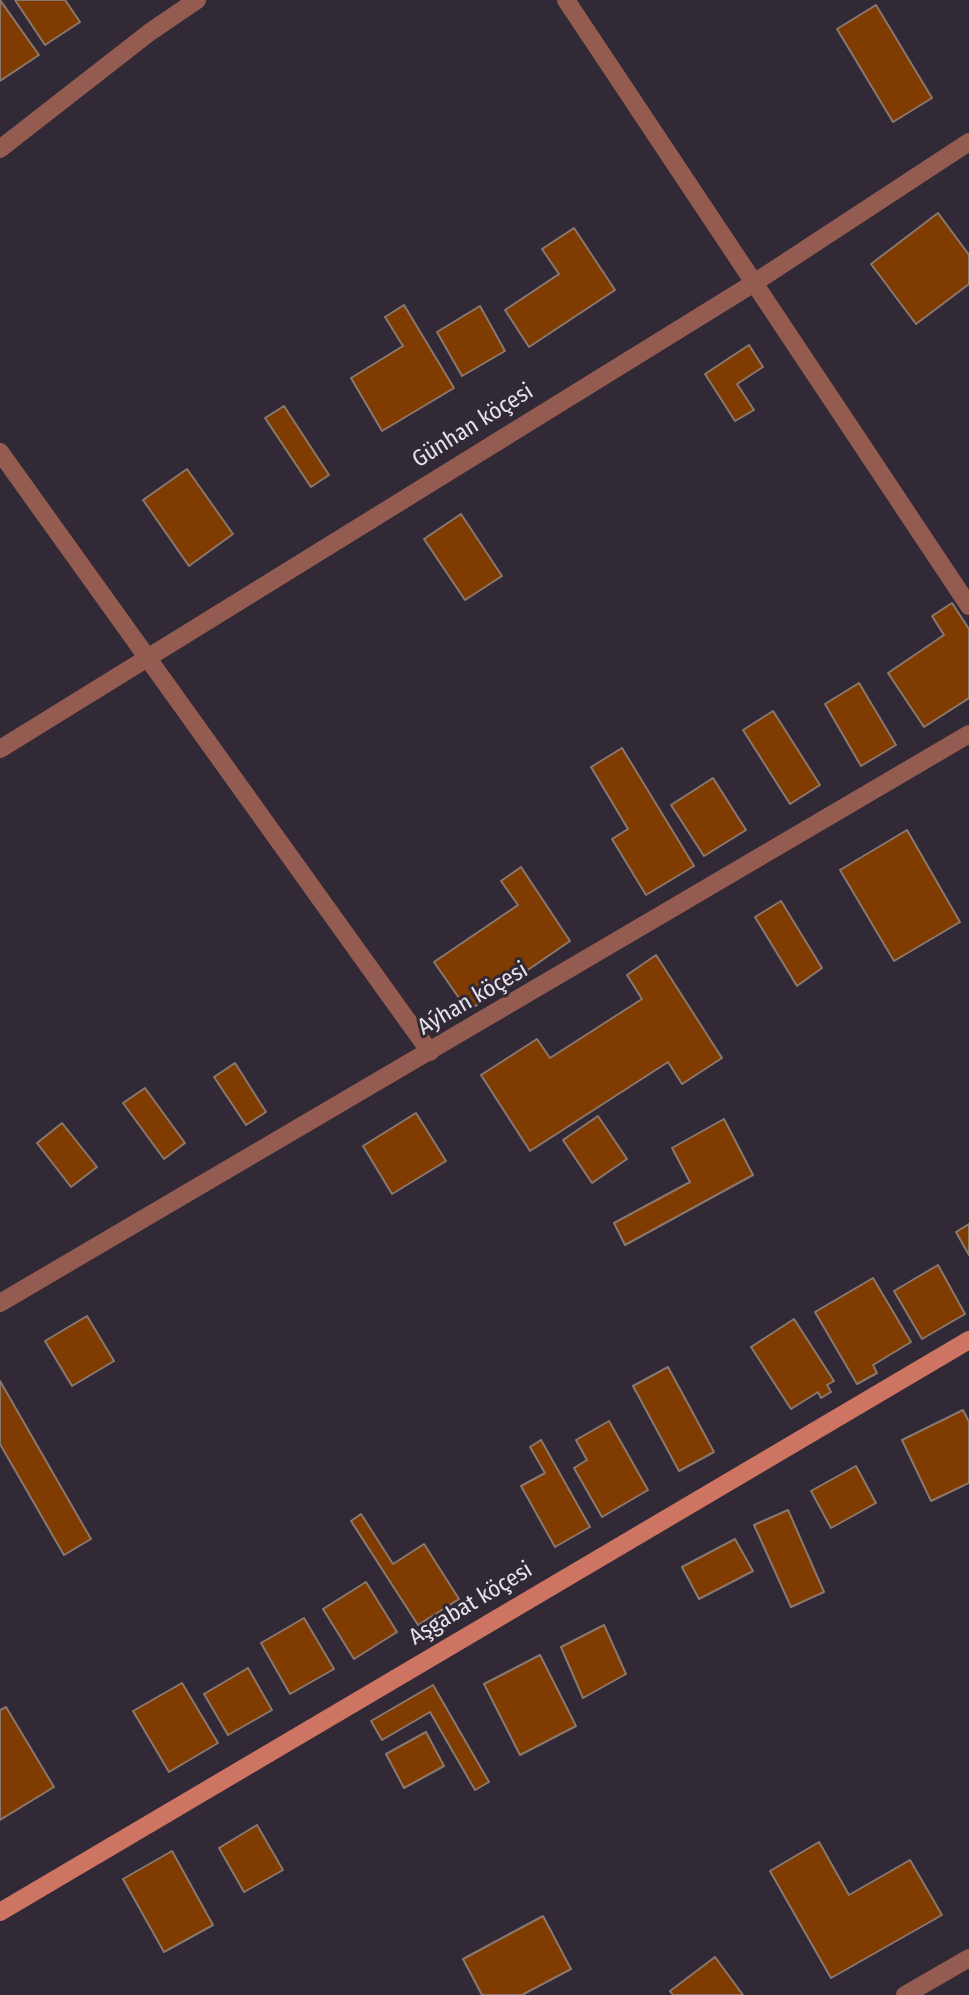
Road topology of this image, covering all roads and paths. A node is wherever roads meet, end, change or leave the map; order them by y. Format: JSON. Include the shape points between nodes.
{"nodes":[{"id":1,"x":197,"y":0,"type":"edge"},
{"id":2,"x":566,"y":0,"type":"edge"},
{"id":3,"x":969,"y":142,"type":"edge"},
{"id":4,"x":0,"y":149,"type":"edge"},
{"id":5,"x":754,"y":283,"type":"junction"},
{"id":6,"x":0,"y":453,"type":"edge"},
{"id":7,"x":969,"y":606,"type":"edge"},
{"id":8,"x":145,"y":656,"type":"junction"},
{"id":9,"x":969,"y":734,"type":"edge"},
{"id":10,"x":0,"y":749,"type":"edge"},
{"id":11,"x":430,"y":1052,"type":"junction"},
{"id":12,"x":0,"y":1303,"type":"edge"},
{"id":13,"x":969,"y":1340,"type":"edge"},
{"id":14,"x":0,"y":1912,"type":"edge"},
{"id":15,"x":969,"y":1958,"type":"edge"},
{"id":16,"x":905,"y":1995,"type":"edge"}],
"edges":[{"from":1,"to":4,"type":"street"},
{"from":2,"to":5,"type":"street"},
{"from":3,"to":5,"type":"street","name":"Günhan köçesi"},
{"from":5,"to":7,"type":"street"},
{"from":5,"to":8,"type":"street","name":"Günhan köçesi"},
{"from":6,"to":8,"type":"street"},
{"from":8,"to":10,"type":"street","name":"Günhan köçesi"},
{"from":8,"to":11,"type":"street"},
{"from":9,"to":11,"type":"street","name":"Aýhan köçesi"},
{"from":11,"to":12,"type":"street","name":"Aýhan köçesi"},
{"from":13,"to":14,"type":"street","name":"Aşgabat köçesi"},
{"from":15,"to":16,"type":"street"}]}
